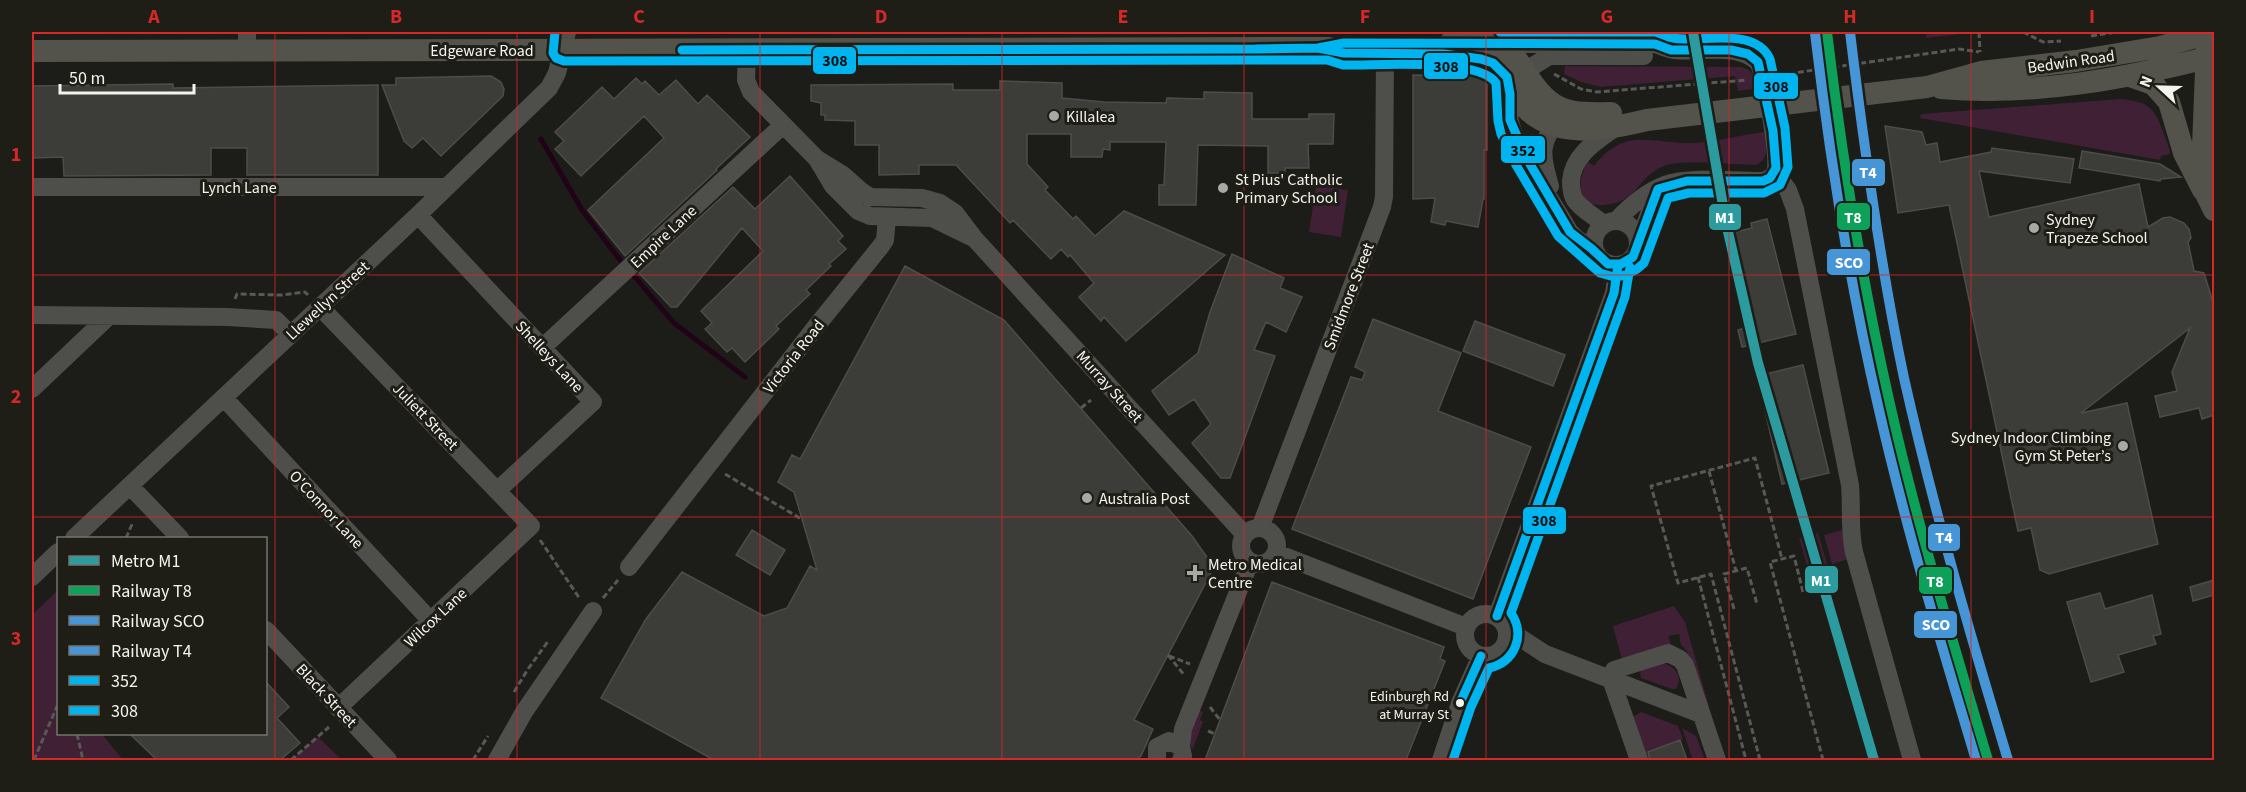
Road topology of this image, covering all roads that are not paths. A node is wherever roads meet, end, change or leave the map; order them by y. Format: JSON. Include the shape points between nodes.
{"nodes":[{"id":1,"x":1676,"y":32,"type":"edge"},
{"id":2,"x":2210,"y":33,"type":"edge"},
{"id":3,"x":1495,"y":39,"type":"edge"},
{"id":4,"x":565,"y":40,"type":"edge"},
{"id":5,"x":1269,"y":40,"type":"edge"},
{"id":6,"x":247,"y":41,"type":"edge"},
{"id":7,"x":1329,"y":48,"type":"junction"},
{"id":8,"x":747,"y":50,"type":"junction"},
{"id":9,"x":1577,"y":50,"type":"junction"},
{"id":10,"x":1674,"y":50,"type":"junction"},
{"id":11,"x":32,"y":51,"type":"edge"},
{"id":12,"x":1385,"y":54,"type":"junction"},
{"id":13,"x":2210,"y":57,"type":"edge"},
{"id":14,"x":1526,"y":71,"type":"junction"},
{"id":15,"x":2130,"y":76,"type":"junction"},
{"id":16,"x":1927,"y":87,"type":"junction"},
{"id":17,"x":1512,"y":90,"type":"junction"},
{"id":18,"x":1560,"y":118,"type":"junction"},
{"id":19,"x":1647,"y":120,"type":"junction"},
{"id":20,"x":783,"y":125,"type":"junction"},
{"id":21,"x":1615,"y":128,"type":"junction"},
{"id":22,"x":817,"y":159,"type":"junction"},
{"id":23,"x":1775,"y":173,"type":"junction"},
{"id":24,"x":32,"y":187,"type":"edge"},
{"id":25,"x":447,"y":188,"type":"junction"},
{"id":26,"x":1658,"y":189,"type":"junction"},
{"id":27,"x":2211,"y":203,"type":"edge"},
{"id":28,"x":1557,"y":208,"type":"junction"},
{"id":29,"x":418,"y":215,"type":"junction"},
{"id":30,"x":887,"y":218,"type":"junction"},
{"id":31,"x":1610,"y":222,"type":"junction"},
{"id":32,"x":974,"y":238,"type":"junction"},
{"id":33,"x":1638,"y":244,"type":"junction"},
{"id":34,"x":1595,"y":251,"type":"junction"},
{"id":35,"x":1618,"y":265,"type":"junction"},
{"id":36,"x":320,"y":307,"type":"junction"},
{"id":37,"x":32,"y":315,"type":"edge"},
{"id":38,"x":109,"y":316,"type":"junction"},
{"id":39,"x":290,"y":334,"type":"junction"},
{"id":40,"x":543,"y":347,"type":"junction"},
{"id":41,"x":32,"y":389,"type":"edge"},
{"id":42,"x":224,"y":398,"type":"junction"},
{"id":43,"x":130,"y":486,"type":"junction"},
{"id":44,"x":498,"y":490,"type":"junction"},
{"id":45,"x":531,"y":526,"type":"joint"},
{"id":46,"x":1252,"y":531,"type":"junction"},
{"id":47,"x":75,"y":537,"type":"edge"},
{"id":48,"x":179,"y":537,"type":"edge"},
{"id":49,"x":57,"y":553,"type":"edge"},
{"id":50,"x":1276,"y":553,"type":"junction"},
{"id":51,"x":1250,"y":562,"type":"junction"},
{"id":52,"x":629,"y":567,"type":"road end"},
{"id":53,"x":32,"y":577,"type":"edge"},
{"id":54,"x":593,"y":611,"type":"road end"},
{"id":55,"x":431,"y":621,"type":"junction"},
{"id":56,"x":1502,"y":622,"type":"junction"},
{"id":57,"x":1466,"y":627,"type":"junction"},
{"id":58,"x":267,"y":631,"type":"edge"},
{"id":59,"x":1490,"y":654,"type":"junction"},
{"id":60,"x":1545,"y":654,"type":"junction"},
{"id":61,"x":1611,"y":679,"type":"junction"},
{"id":62,"x":338,"y":708,"type":"junction"},
{"id":63,"x":1701,"y":714,"type":"junction"},
{"id":64,"x":1181,"y":754,"type":"edge"},
{"id":65,"x":388,"y":760,"type":"edge"},
{"id":66,"x":497,"y":760,"type":"edge"},
{"id":67,"x":1157,"y":760,"type":"edge"},
{"id":68,"x":1441,"y":760,"type":"edge"},
{"id":69,"x":1639,"y":760,"type":"edge"},
{"id":70,"x":1717,"y":760,"type":"edge"},
{"id":71,"x":1912,"y":760,"type":"edge"}],
"edges":[{"from":1,"to":10,"type":"street"},
{"from":2,"to":13,"type":"main road"},
{"from":2,"to":16,"type":"main road","name":"Bedwin Road","via":[[2160,47],[1981,72]]},
{"from":3,"to":7,"type":"main road","via":[[1344,43]]},
{"from":3,"to":9,"type":"street"},
{"from":3,"to":14,"type":"main road","name":"Bedwin Road"},
{"from":4,"to":6,"type":"main road","name":"Edgeware Road"},
{"from":4,"to":8,"type":"main road","name":"Edgeware Road"},
{"from":4,"to":25,"type":"street","name":"Llewellyn Street","via":[[549,88]]},
{"from":5,"to":7,"type":"main road","name":"Edgeware Road"},
{"from":5,"to":8,"type":"main road","name":"Edgeware Road"},
{"from":6,"to":11,"type":"main road","name":"Edgeware Road"},
{"from":7,"to":12,"type":"main road","name":"Bedwin Road","via":[[1344,53]]},
{"from":8,"to":20,"type":"street","via":[[748,87]]},
{"from":9,"to":10,"type":"street","via":[[1633,50],[1655,44]]},
{"from":9,"to":14,"type":"street","via":[[1549,56]]},
{"from":10,"to":23,"type":"street","via":[[1731,50],[1748,54],[1761,66],[1773,131]]},
{"from":12,"to":17,"type":"main road","name":"Bedwin Road","via":[[1469,55],[1500,68]]},
{"from":12,"to":46,"type":"street","name":"Smidmore Street","via":[[1382,207]]},
{"from":13,"to":15,"type":"main road","name":"Bedwin Road"},
{"from":13,"to":27,"type":"main road","via":[[2203,146]]},
{"from":14,"to":18,"type":"main road","name":"Bedwin Road"},
{"from":15,"to":16,"type":"main road","name":"Bedwin Road","via":[[1980,92]]},
{"from":15,"to":27,"type":"main road","via":[[2153,84],[2169,102],[2184,153]]},
{"from":16,"to":19,"type":"main road","name":"Bedwin Road"},
{"from":17,"to":18,"type":"main road","name":"Bedwin Road","via":[[1537,118]]},
{"from":17,"to":28,"type":"street","via":[[1508,112],[1511,127]]},
{"from":18,"to":19,"type":"main road","name":"Bedwin Road","via":[[1612,113]]},
{"from":18,"to":21,"type":"main road","name":"Bedwin Road","via":[[1577,129]]},
{"from":18,"to":28,"type":"street","via":[[1544,141],[1547,174]]},
{"from":19,"to":21,"type":"main road","name":"Bedwin Road"},
{"from":20,"to":22,"type":"street"},
{"from":20,"to":40,"type":"street","name":"Empire Lane"},
{"from":21,"to":31,"type":"street","via":[[1581,154],[1571,180],[1575,200]]},
{"from":22,"to":30,"type":"street","via":[[833,186],[858,211]]},
{"from":22,"to":32,"type":"street","name":"Murray Street","via":[[870,197],[922,198],[940,203],[955,213]]},
{"from":23,"to":26,"type":"street","via":[[1763,181],[1687,181]]},
{"from":23,"to":71,"type":"street","via":[[1788,190],[1795,209],[1850,484],[1851,540]]},
{"from":24,"to":25,"type":"street","name":"Lynch Lane"},
{"from":25,"to":29,"type":"street","name":"Llewellyn Street"},
{"from":26,"to":31,"type":"street"},
{"from":26,"to":33,"type":"street"},
{"from":28,"to":34,"type":"street","via":[[1569,231]]},
{"from":29,"to":36,"type":"street","name":"Llewellyn Street"},
{"from":29,"to":40,"type":"street","name":"Shelleys Lane"},
{"from":30,"to":32,"type":"street","name":"Murray Street","via":[[932,218]]},
{"from":30,"to":52,"type":"street","name":"Victoria Road","via":[[881,246]]},
{"from":31,"to":33,"type":"street","via":[[1623,222],[1634,231]]},
{"from":31,"to":34,"type":"street","via":[[1595,236]]},
{"from":32,"to":46,"type":"street","name":"Murray Street"},
{"from":33,"to":35,"type":"street","via":[[1633,257]]},
{"from":34,"to":35,"type":"street","via":[[1602,261]]},
{"from":35,"to":56,"type":"street","via":[[1614,293]]},
{"from":36,"to":39,"type":"street","name":"Llewellyn Street"},
{"from":36,"to":44,"type":"street","name":"Juliett Street"},
{"from":37,"to":38,"type":"street"},
{"from":38,"to":39,"type":"street","via":[[276,320]]},
{"from":38,"to":41,"type":"street"},
{"from":39,"to":42,"type":"street","name":"Llewellyn Street"},
{"from":40,"to":44,"type":"street","name":"Shelleys Lane","via":[[593,402]]},
{"from":42,"to":43,"type":"street","name":"Llewellyn Street"},
{"from":42,"to":55,"type":"street","name":"O'Connor Lane"},
{"from":43,"to":47,"type":"street","name":"Llewellyn Street"},
{"from":43,"to":48,"type":"street"},
{"from":44,"to":45,"type":"street","name":"Juliett Street"},
{"from":45,"to":55,"type":"street","name":"Wilcox Lane"},
{"from":46,"to":50,"type":"street","via":[[1271,532],[1278,547]]},
{"from":46,"to":51,"type":"street","via":[[1242,540],[1242,553]]},
{"from":49,"to":53,"type":"street"},
{"from":50,"to":51,"type":"street","via":[[1268,562]]},
{"from":50,"to":57,"type":"street"},
{"from":51,"to":64,"type":"street","via":[[1184,729]]},
{"from":54,"to":66,"type":"street","via":[[524,712]]},
{"from":55,"to":62,"type":"street","name":"Wilcox Lane"},
{"from":56,"to":57,"type":"street","via":[[1485,613],[1469,621]]},
{"from":56,"to":59,"type":"street","via":[[1506,642]]},
{"from":56,"to":60,"type":"street"},
{"from":57,"to":59,"type":"street","via":[[1465,642],[1474,653]]},
{"from":58,"to":62,"type":"street","name":"Black Street"},
{"from":59,"to":60,"type":"street"},
{"from":59,"to":68,"type":"street","via":[[1460,703]]},
{"from":60,"to":61,"type":"street"},
{"from":61,"to":63,"type":"street"},
{"from":61,"to":63,"type":"street","via":[[1614,670],[1662,654],[1674,655],[1685,665]]},
{"from":61,"to":69,"type":"street"},
{"from":62,"to":65,"type":"street","name":"Black Street"},
{"from":63,"to":70,"type":"street"},
{"from":64,"to":67,"type":"street","via":[[1173,741],[1164,741],[1156,751]]}]}
